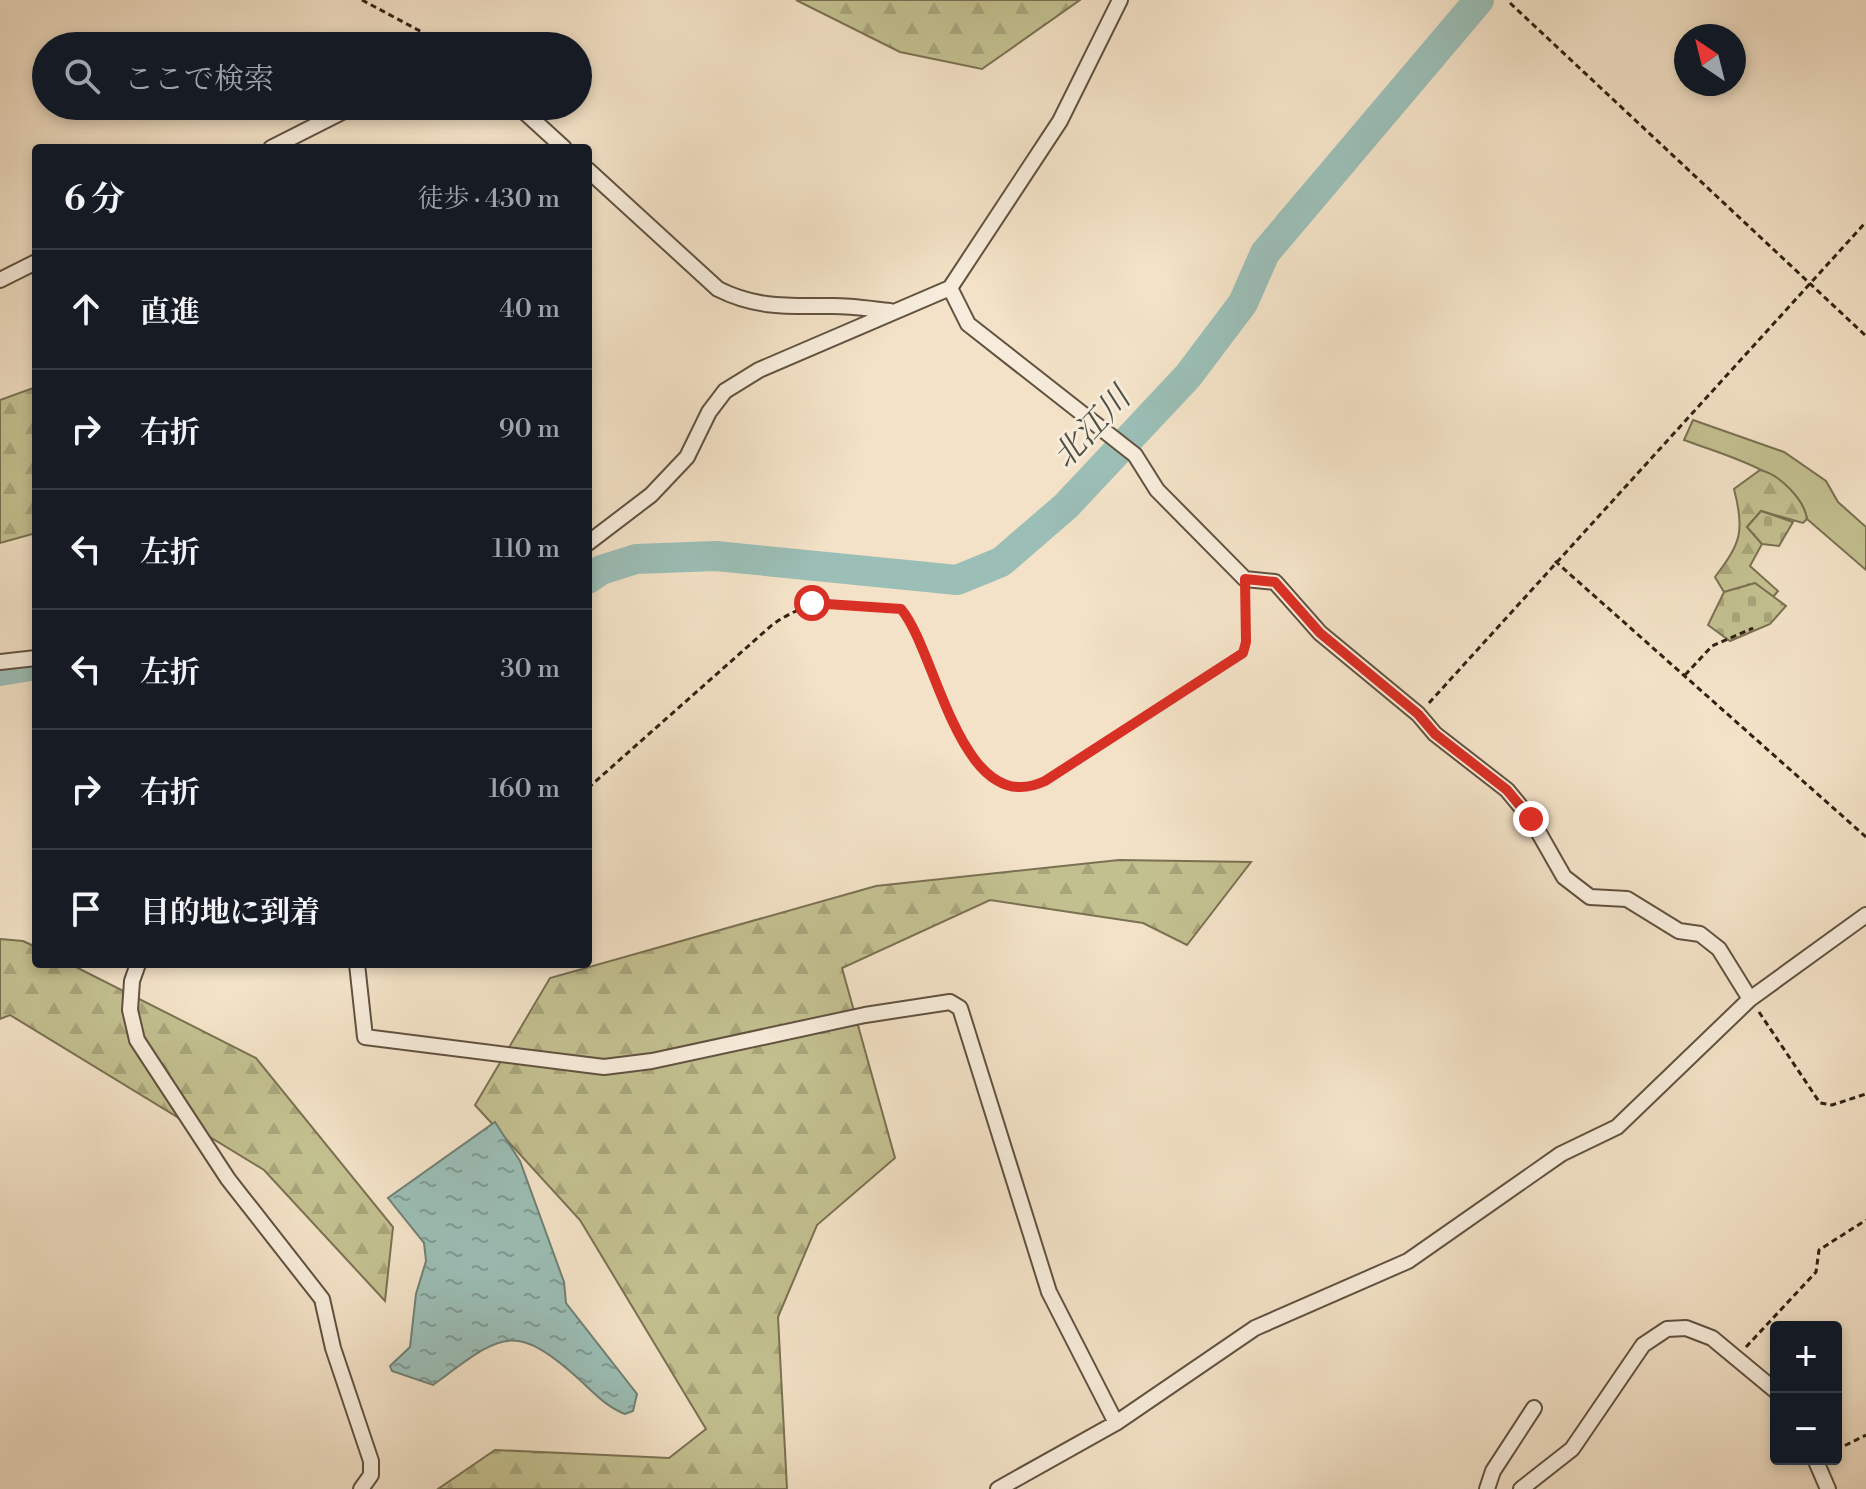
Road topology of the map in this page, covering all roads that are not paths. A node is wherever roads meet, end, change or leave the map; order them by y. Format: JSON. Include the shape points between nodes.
{"nodes":[{"id":1,"x":1120,"y":0,"type":"edge"},
{"id":2,"x":326,"y":120,"type":"edge"},
{"id":3,"x":533,"y":120,"type":"edge"},
{"id":4,"x":279,"y":144,"type":"edge"},
{"id":5,"x":560,"y":144,"type":"edge"},
{"id":6,"x":592,"y":174,"type":"edge"},
{"id":7,"x":32,"y":264,"type":"edge"},
{"id":8,"x":0,"y":280,"type":"edge"},
{"id":9,"x":950,"y":288,"type":"junction"},
{"id":10,"x":893,"y":311,"type":"junction"},
{"id":11,"x":592,"y":540,"type":"edge"},
{"id":12,"x":32,"y":658,"type":"edge"},
{"id":13,"x":0,"y":662,"type":"edge"},
{"id":14,"x":1866,"y":915,"type":"edge"},
{"id":15,"x":137,"y":968,"type":"edge"},
{"id":16,"x":357,"y":968,"type":"edge"},
{"id":17,"x":1750,"y":999,"type":"junction"},
{"id":18,"x":1770,"y":1386,"type":"edge"},
{"id":19,"x":1534,"y":1408,"type":"dead end"},
{"id":20,"x":1116,"y":1423,"type":"junction"},
{"id":21,"x":1818,"y":1465,"type":"edge"},
{"id":22,"x":361,"y":1489,"type":"edge"},
{"id":23,"x":998,"y":1489,"type":"edge"},
{"id":24,"x":1487,"y":1489,"type":"edge"},
{"id":25,"x":1521,"y":1489,"type":"edge"},
{"id":26,"x":1828,"y":1489,"type":"edge"}],
"edges":[{"from":1,"to":9,"type":"street","via":[[1060,121]]},
{"from":2,"to":4,"type":"street"},
{"from":3,"to":5,"type":"street"},
{"from":6,"to":10,"type":"street","via":[[718,289],[733,296],[770,307]]},
{"from":7,"to":8,"type":"street"},
{"from":9,"to":10,"type":"street"},
{"from":9,"to":17,"type":"street","via":[[968,324],[1135,455],[1157,490],[1245,579],[1275,582],[1320,633],[1507,790],[1531,819],[1564,877],[1590,897],[1627,899],[1679,931],[1700,934],[1719,949]]},
{"from":10,"to":11,"type":"street","via":[[759,370],[725,391],[687,457],[651,495]]},
{"from":12,"to":13,"type":"street"},
{"from":14,"to":17,"type":"street"},
{"from":15,"to":22,"type":"street","via":[[130,1010],[137,1040],[228,1179],[325,1305],[333,1348],[371,1461],[371,1475]]},
{"from":16,"to":20,"type":"street","via":[[365,1037],[604,1067],[950,1002],[960,1008],[1049,1292]]},
{"from":17,"to":20,"type":"street","via":[[1617,1127],[1561,1154],[1395,1269],[1255,1328]]},
{"from":18,"to":25,"type":"street","via":[[1702,1333],[1675,1328],[1660,1332],[1643,1345],[1572,1449]]},
{"from":19,"to":24,"type":"street"},
{"from":20,"to":23,"type":"street"},
{"from":21,"to":26,"type":"street"}]}
